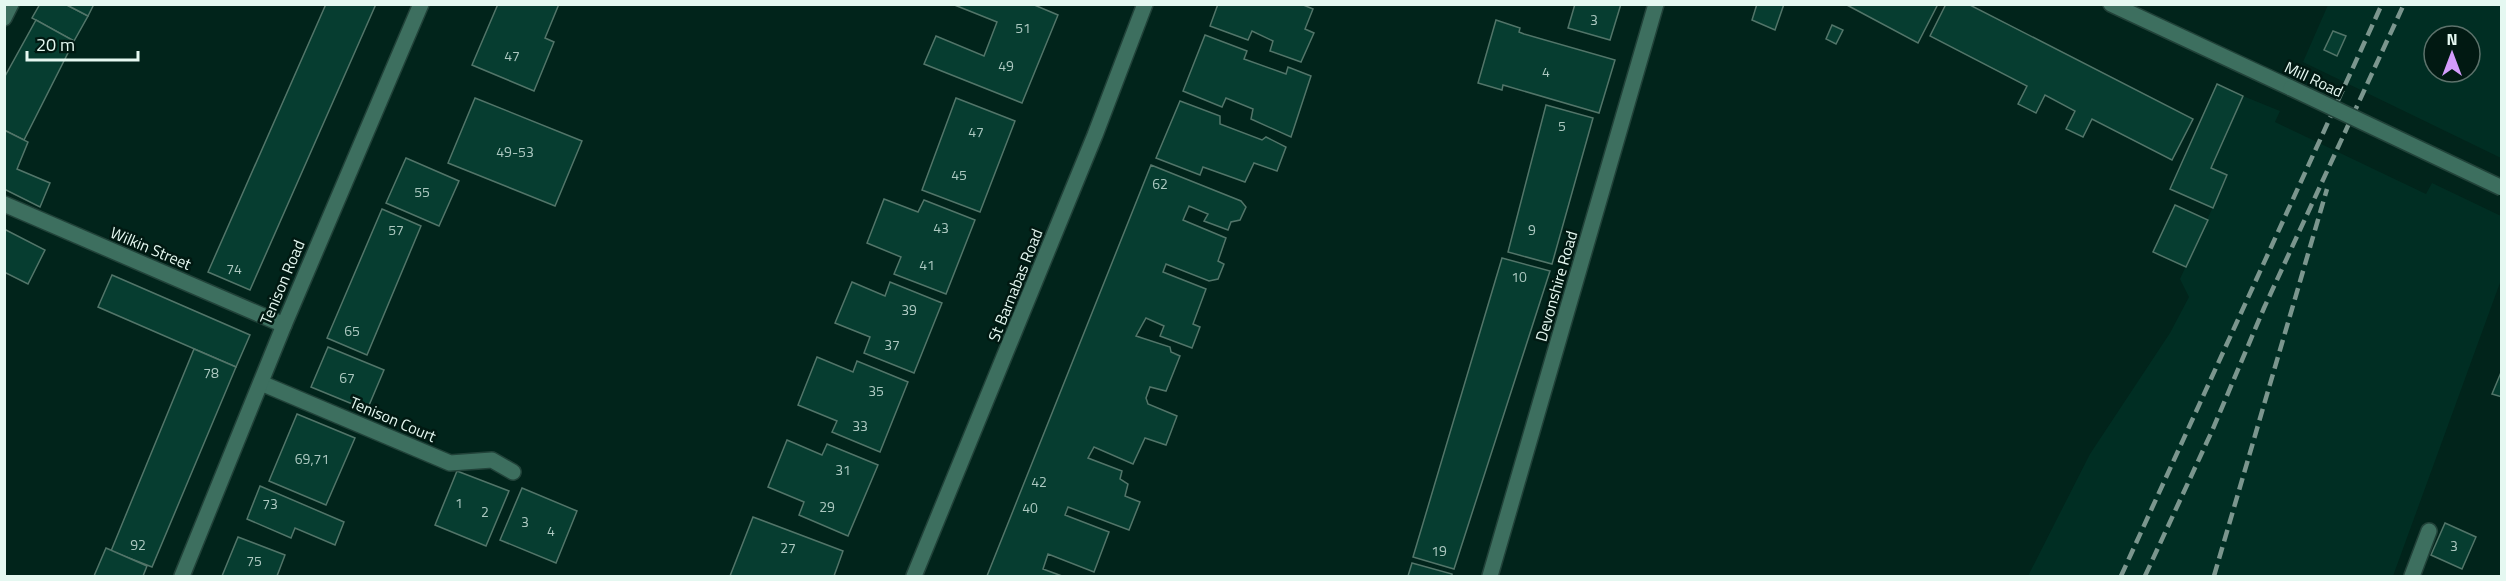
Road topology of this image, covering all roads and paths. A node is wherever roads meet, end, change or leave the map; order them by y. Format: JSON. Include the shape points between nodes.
{"nodes":[{"id":1,"x":11,"y":4,"type":"edge"},
{"id":2,"x":421,"y":4,"type":"edge"},
{"id":3,"x":1144,"y":4,"type":"edge"},
{"id":4,"x":1656,"y":4,"type":"edge"},
{"id":5,"x":2111,"y":4,"type":"edge"},
{"id":6,"x":4,"y":18,"type":"edge"},
{"id":7,"x":2502,"y":188,"type":"edge"},
{"id":8,"x":4,"y":204,"type":"edge"},
{"id":9,"x":284,"y":325,"type":"junction"},
{"id":10,"x":261,"y":383,"type":"junction"},
{"id":11,"x":513,"y":472,"type":"dead end"},
{"id":12,"x":2429,"y":531,"type":"dead end"},
{"id":13,"x":182,"y":576,"type":"edge"},
{"id":14,"x":914,"y":576,"type":"edge"},
{"id":15,"x":1490,"y":576,"type":"edge"},
{"id":16,"x":2412,"y":576,"type":"edge"}],
"edges":[{"from":1,"to":6,"type":"street"},
{"from":2,"to":9,"type":"street","name":"Tenison Road"},
{"from":3,"to":14,"type":"street","name":"St Barnabas Road","via":[[1091,146]]},
{"from":4,"to":15,"type":"street","name":"Devonshire Road"},
{"from":5,"to":7,"type":"street","name":"Mill Road","bridge":true},
{"from":8,"to":9,"type":"street","name":"Wilkin Street"},
{"from":9,"to":10,"type":"street","name":"Tenison Road"},
{"from":10,"to":11,"type":"street","name":"Tenison Court","via":[[450,463],[492,460]]},
{"from":10,"to":13,"type":"street","name":"Tenison Road"},
{"from":12,"to":16,"type":"street"}]}
